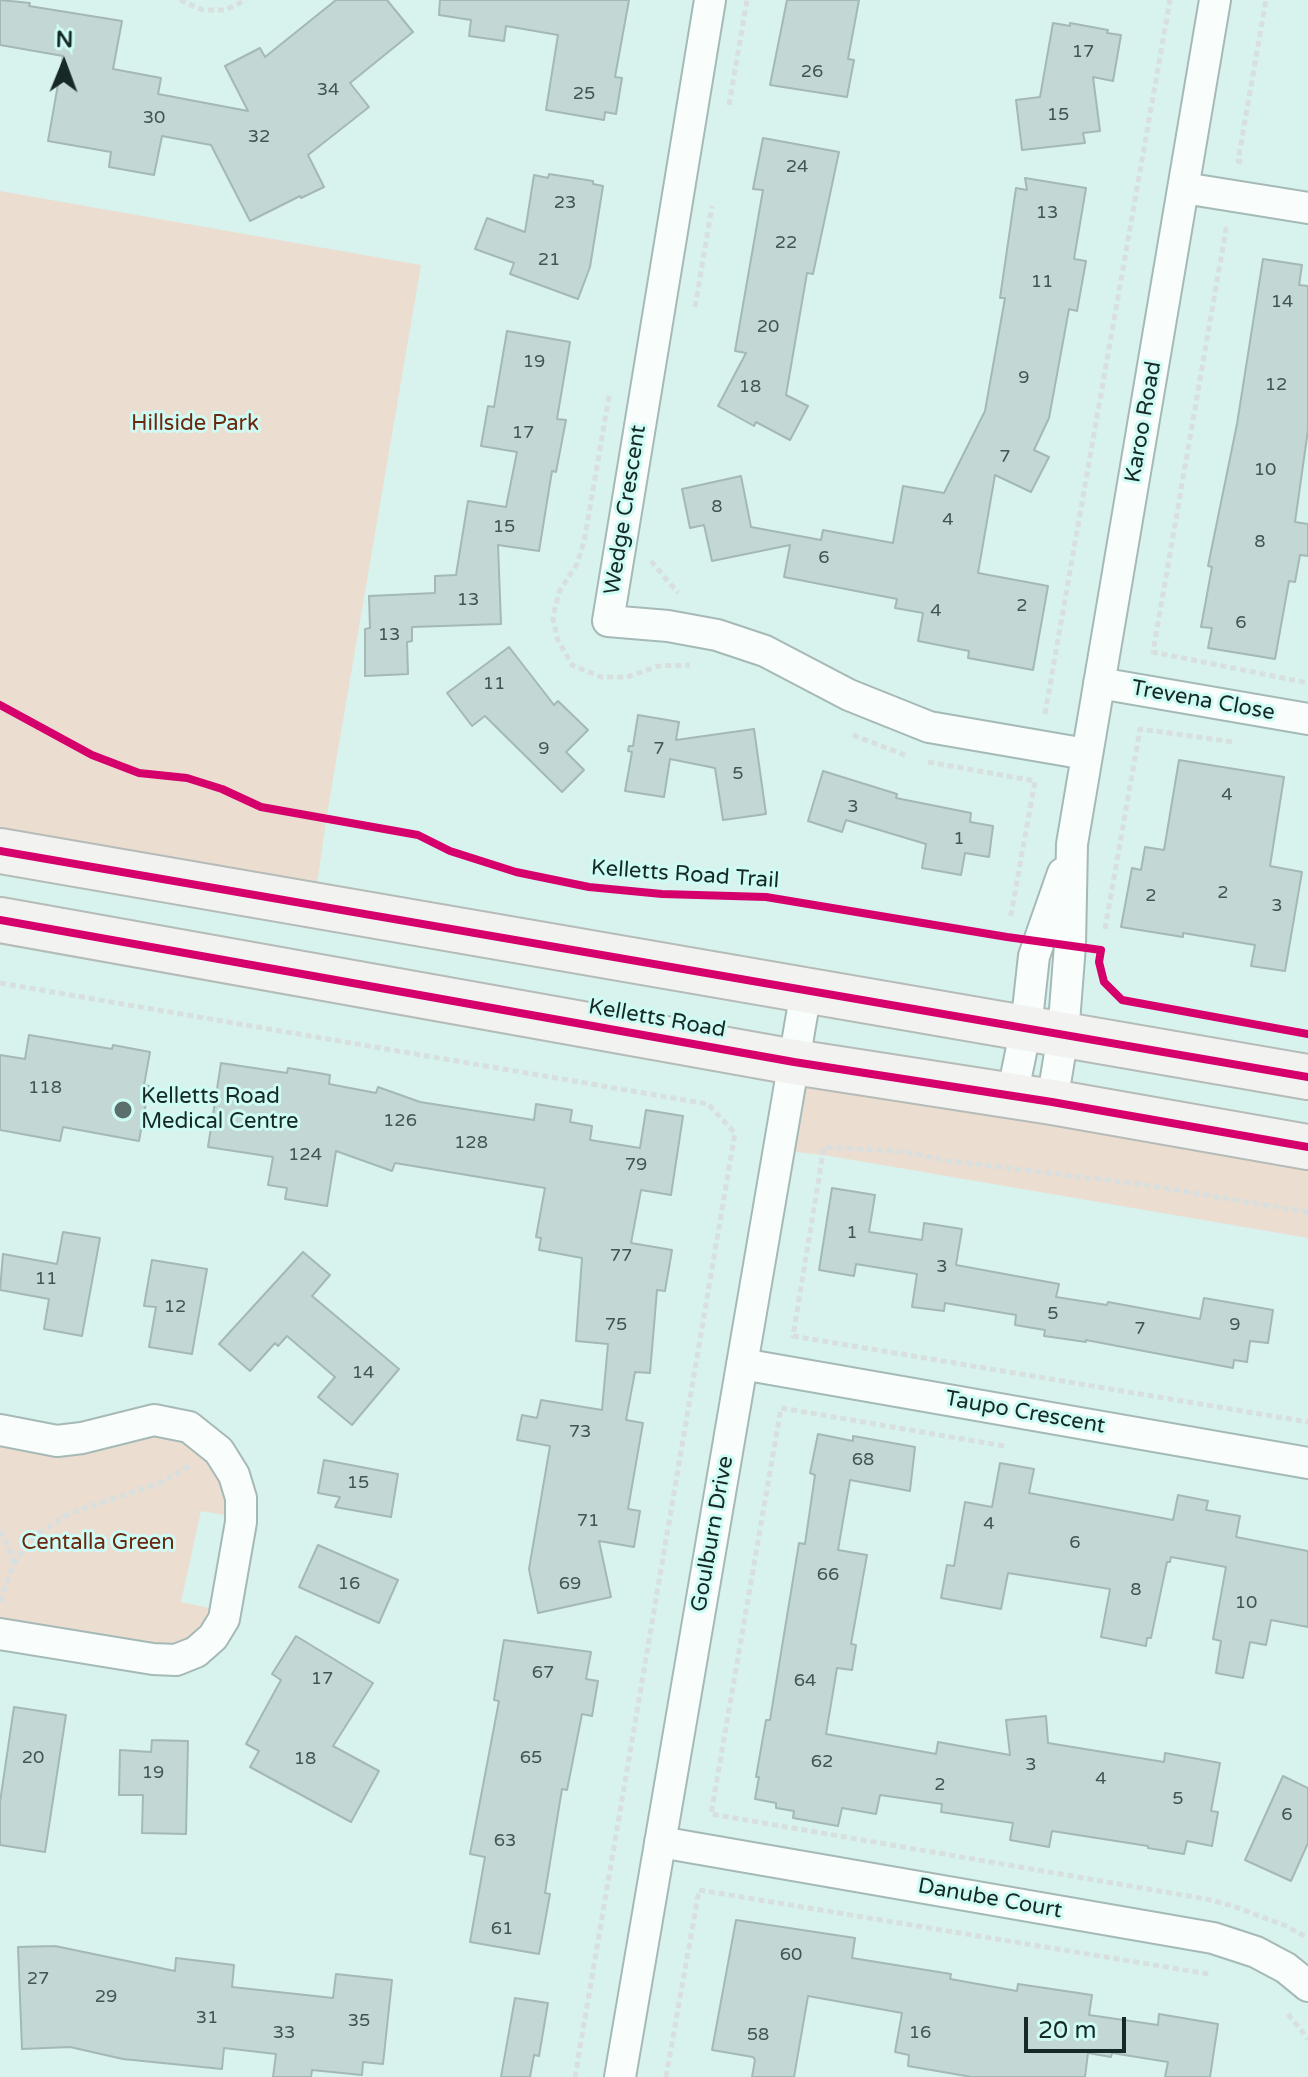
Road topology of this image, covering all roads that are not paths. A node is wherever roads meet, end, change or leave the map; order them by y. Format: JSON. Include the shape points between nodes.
{"nodes":[{"id":1,"x":710,"y":0,"type":"edge"},
{"id":2,"x":1215,"y":0,"type":"edge"},
{"id":3,"x":1184,"y":188,"type":"junction"},
{"id":4,"x":1308,"y":208,"type":"edge"},
{"id":5,"x":1099,"y":683,"type":"junction"},
{"id":6,"x":1308,"y":719,"type":"edge"},
{"id":7,"x":1086,"y":754,"type":"junction"},
{"id":8,"x":1072,"y":844,"type":"junction"},
{"id":9,"x":0,"y":851,"type":"edge"},
{"id":10,"x":0,"y":920,"type":"edge"},
{"id":11,"x":806,"y":991,"type":"junction"},
{"id":12,"x":1044,"y":1032,"type":"junction"},
{"id":13,"x":794,"y":1062,"type":"junction"},
{"id":14,"x":1308,"y":1077,"type":"edge"},
{"id":15,"x":1032,"y":1099,"type":"junction"},
{"id":16,"x":1308,"y":1147,"type":"edge"},
{"id":17,"x":742,"y":1364,"type":"junction"},
{"id":18,"x":0,"y":1430,"type":"edge"},
{"id":19,"x":1308,"y":1463,"type":"edge"},
{"id":20,"x":0,"y":1634,"type":"edge"},
{"id":21,"x":660,"y":1842,"type":"junction"},
{"id":22,"x":1308,"y":1986,"type":"edge"},
{"id":23,"x":620,"y":2077,"type":"edge"}],
"edges":[{"from":1,"to":7,"type":"street","name":"Wedge Crescent","via":[[608,621],[717,635],[765,651],[849,695],[929,727]]},
{"from":2,"to":3,"type":"street","name":"Karoo Road"},
{"from":3,"to":4,"type":"street"},
{"from":3,"to":5,"type":"street","name":"Karoo Road"},
{"from":5,"to":6,"type":"street","name":"Trevena Close"},
{"from":5,"to":7,"type":"street","name":"Karoo Road"},
{"from":7,"to":8,"type":"street","name":"Karoo Road"},
{"from":8,"to":12,"type":"street","name":"Karoo Road","via":[[1070,945]]},
{"from":8,"to":12,"type":"street","name":"Karoo Road","via":[[1034,956]]},
{"from":9,"to":11,"type":"main road"},
{"from":10,"to":13,"type":"main road","name":"Kelletts Road"},
{"from":11,"to":12,"type":"main road"},
{"from":11,"to":13,"type":"street","name":"Goulburn Drive"},
{"from":12,"to":14,"type":"main road"},
{"from":12,"to":15,"type":"street","name":"Karoo Road"},
{"from":12,"to":15,"type":"street","name":"Karoo Road"},
{"from":13,"to":15,"type":"main road","name":"Kelletts Road"},
{"from":13,"to":17,"type":"street","name":"Goulburn Drive"},
{"from":15,"to":16,"type":"main road","name":"Kelletts Road"},
{"from":17,"to":19,"type":"street","name":"Taupo Crescent"},
{"from":17,"to":21,"type":"street","name":"Goulburn Drive"},
{"from":18,"to":20,"type":"street","via":[[57,1441],[154,1420],[189,1427],[219,1451],[241,1498],[224,1619],[196,1652],[176,1660],[153,1659]]},
{"from":21,"to":22,"type":"street","name":"Danube Court","via":[[1213,1938],[1256,1952]]},
{"from":21,"to":23,"type":"street","name":"Goulburn Drive"}]}
